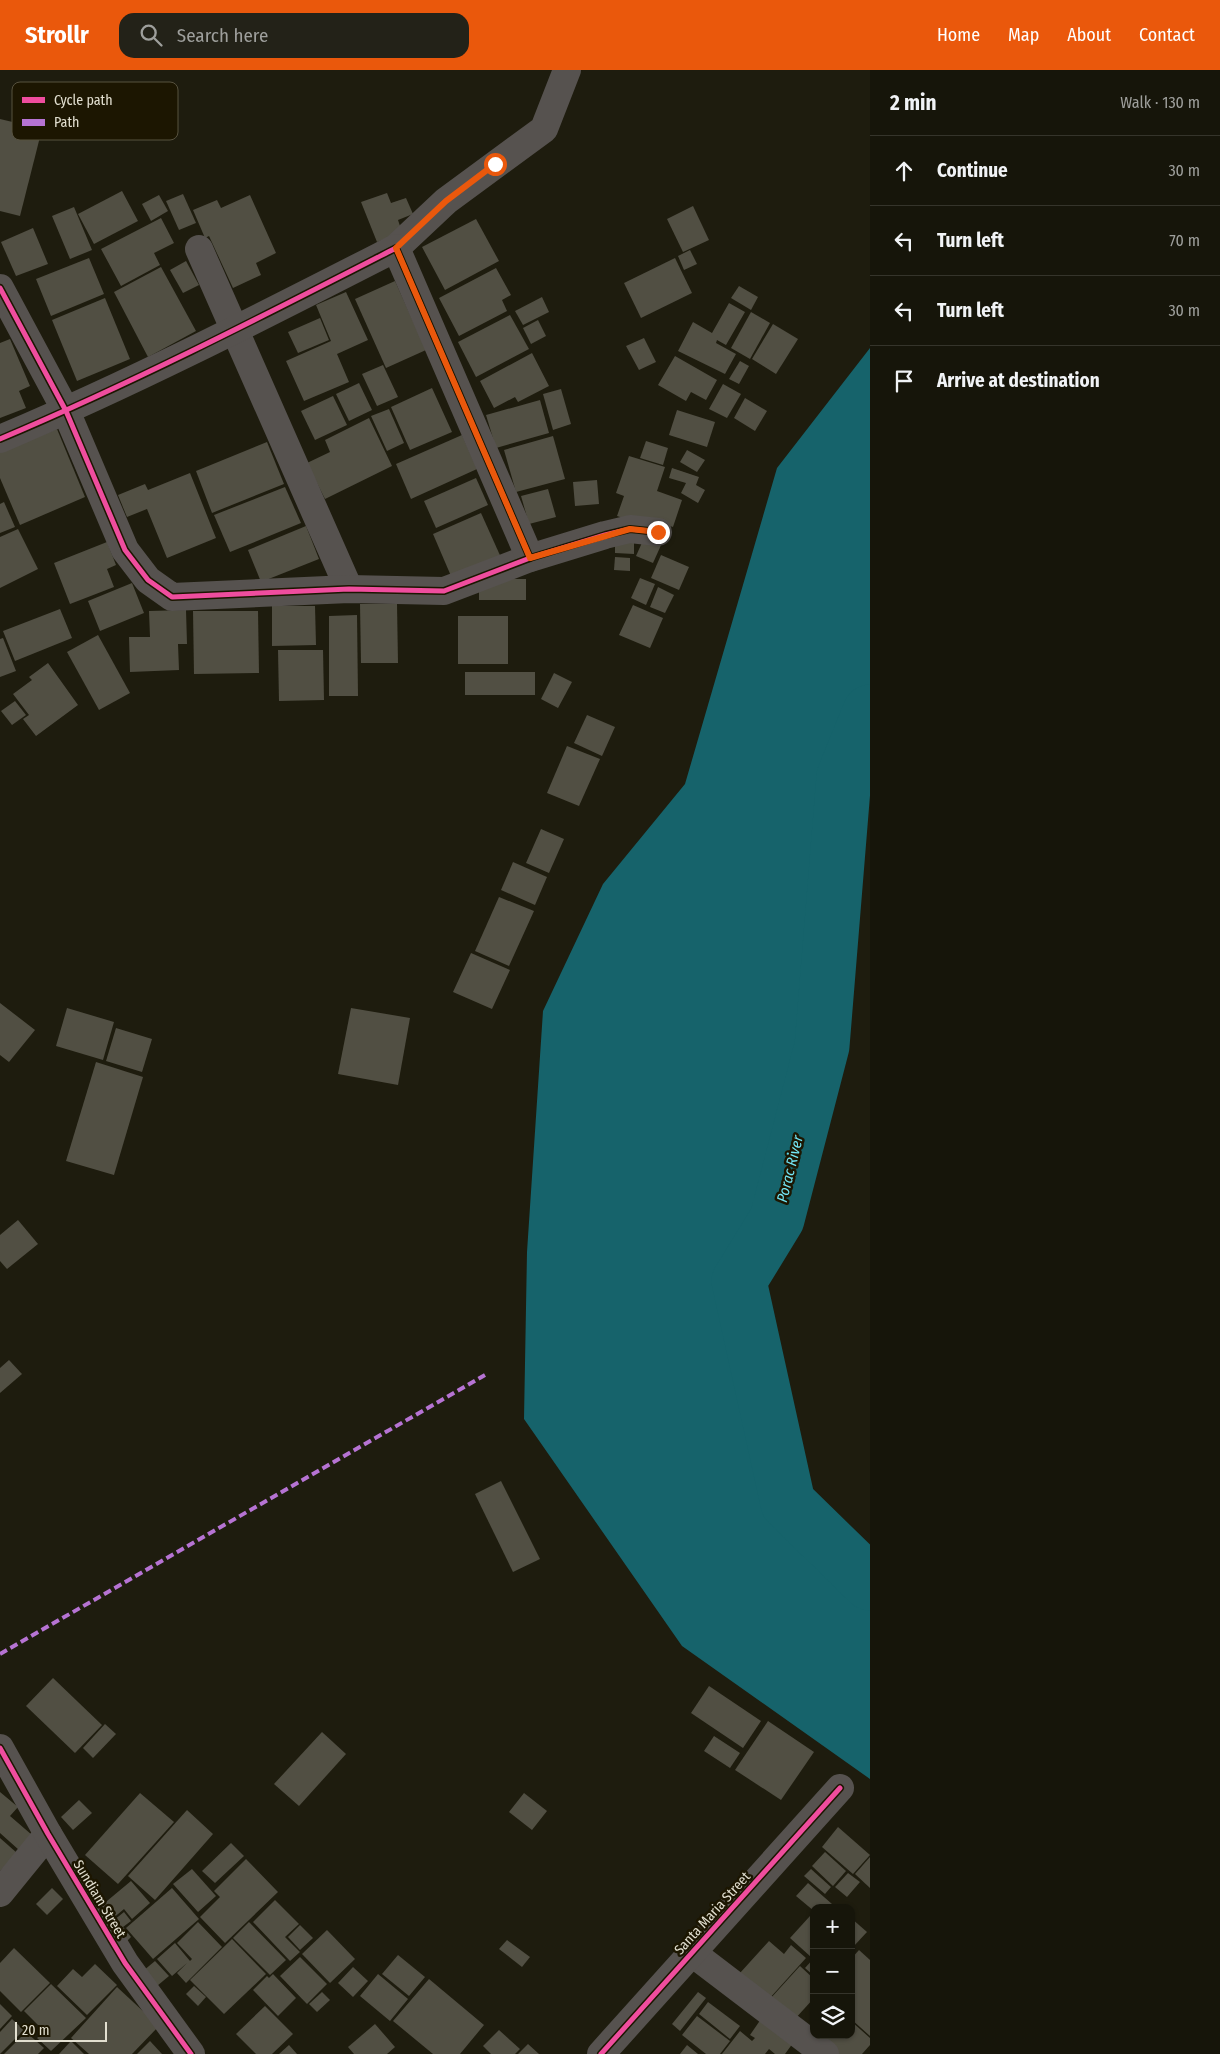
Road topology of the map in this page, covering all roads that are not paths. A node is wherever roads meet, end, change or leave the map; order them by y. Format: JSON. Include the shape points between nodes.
{"nodes":[{"id":1,"x":567,"y":70,"type":"edge"},
{"id":2,"x":396,"y":248,"type":"junction"},
{"id":3,"x":199,"y":249,"type":"dead end"},
{"id":4,"x":0,"y":288,"type":"edge"},
{"id":5,"x":234,"y":331,"type":"junction"},
{"id":6,"x":66,"y":411,"type":"junction"},
{"id":7,"x":0,"y":439,"type":"edge"},
{"id":8,"x":658,"y":532,"type":"dead end"},
{"id":9,"x":530,"y":558,"type":"junction"},
{"id":10,"x":349,"y":589,"type":"junction"},
{"id":11,"x":0,"y":1748,"type":"edge"},
{"id":12,"x":840,"y":1788,"type":"dead end"},
{"id":13,"x":48,"y":1834,"type":"junction"},
{"id":14,"x":0,"y":1894,"type":"edge"},
{"id":15,"x":691,"y":1952,"type":"junction"},
{"id":16,"x":192,"y":2054,"type":"edge"},
{"id":17,"x":601,"y":2054,"type":"edge"},
{"id":18,"x":825,"y":2054,"type":"edge"}],
"edges":[{"from":1,"to":2,"type":"street","via":[[544,129],[446,201]]},
{"from":2,"to":5,"type":"street"},
{"from":2,"to":9,"type":"street"},
{"from":3,"to":5,"type":"street"},
{"from":4,"to":6,"type":"street"},
{"from":5,"to":6,"type":"street"},
{"from":5,"to":10,"type":"street"},
{"from":6,"to":7,"type":"street"},
{"from":6,"to":10,"type":"street","via":[[125,550],[148,580],[172,596]]},
{"from":8,"to":9,"type":"street","via":[[630,529]]},
{"from":9,"to":10,"type":"street","via":[[444,592]]},
{"from":11,"to":13,"type":"street","name":"Sundiam Street"},
{"from":12,"to":15,"type":"street","name":"Santa Maria Street"},
{"from":13,"to":14,"type":"street"},
{"from":13,"to":16,"type":"street","name":"Sundiam Street","via":[[125,1963]]},
{"from":15,"to":17,"type":"street","name":"Santa Maria Street"},
{"from":15,"to":18,"type":"street"}]}
